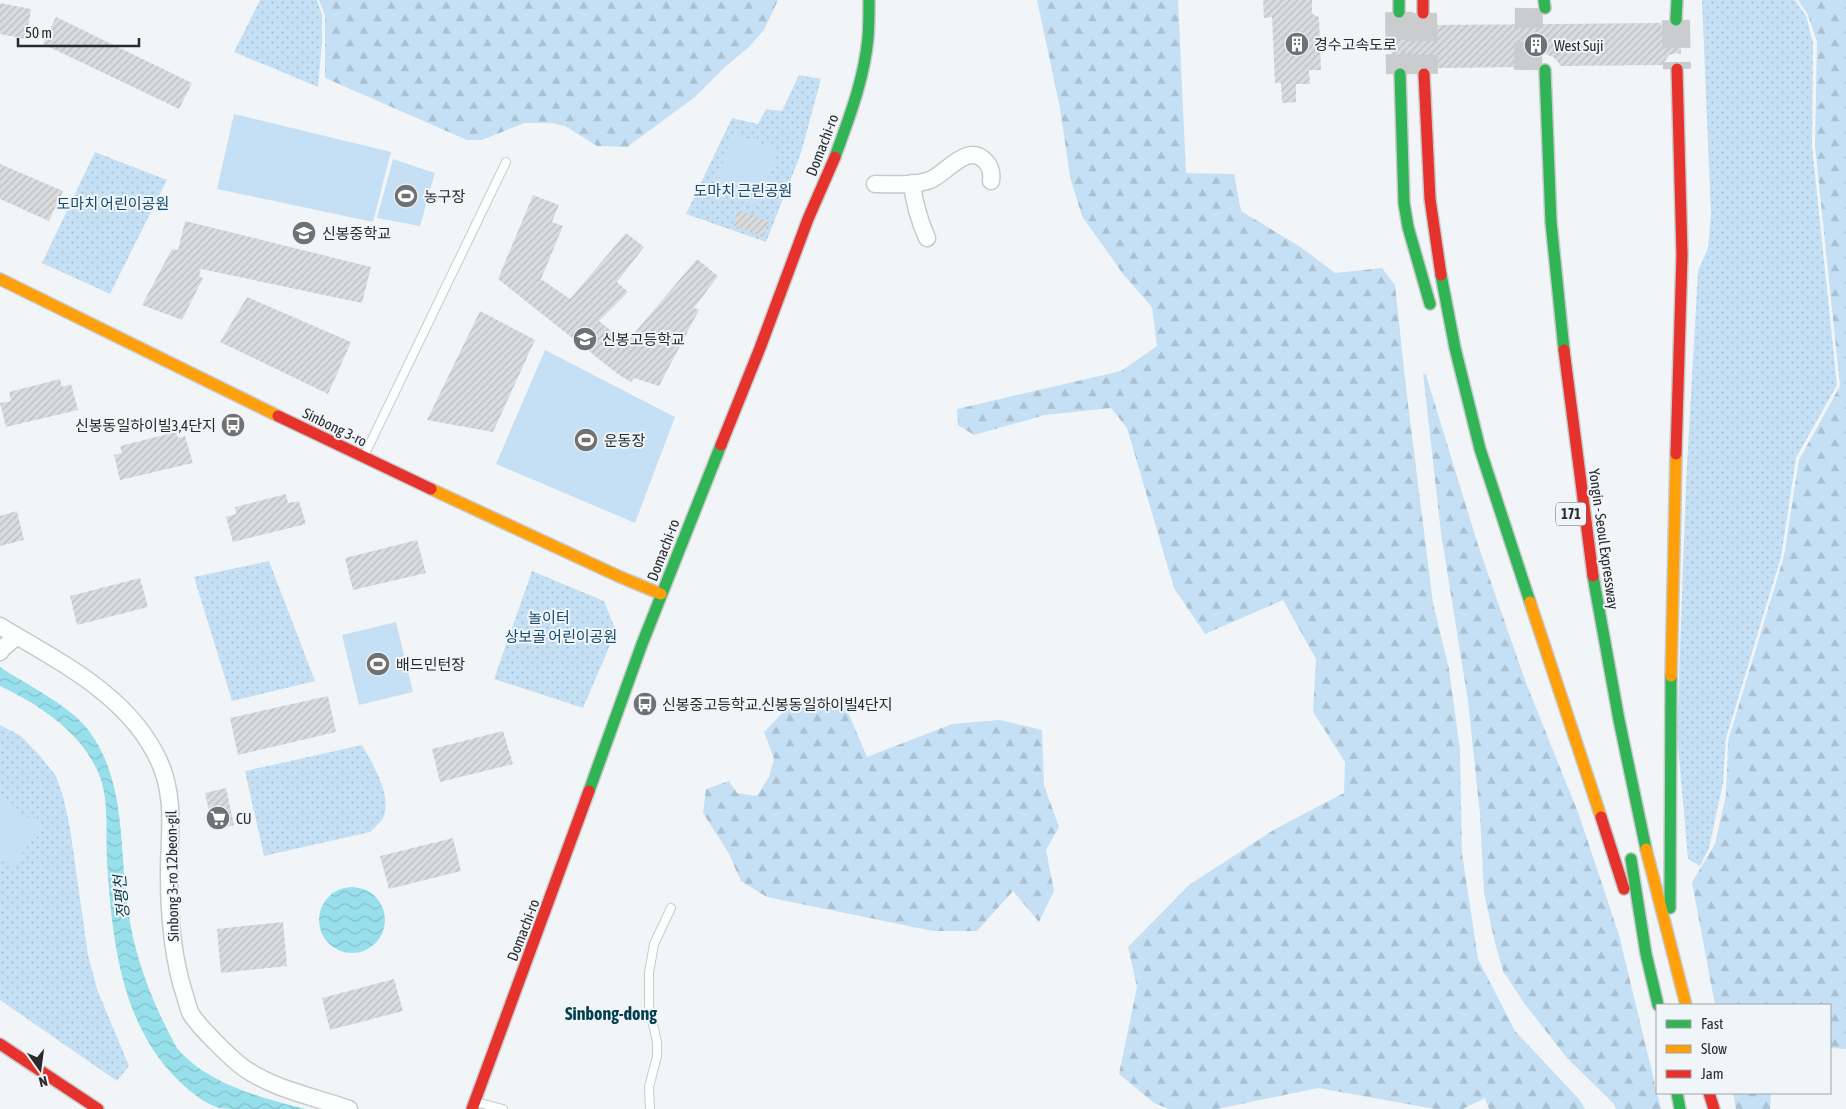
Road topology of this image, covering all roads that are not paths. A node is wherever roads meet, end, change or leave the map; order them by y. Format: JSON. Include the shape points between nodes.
{"nodes":[{"id":1,"x":869,"y":0,"type":"edge"},
{"id":2,"x":1399,"y":0,"type":"edge"},
{"id":3,"x":1423,"y":0,"type":"edge"},
{"id":4,"x":1677,"y":0,"type":"edge"},
{"id":5,"x":1399,"y":12,"type":"tunnel mouth"},
{"id":6,"x":1423,"y":13,"type":"tunnel mouth"},
{"id":7,"x":1676,"y":20,"type":"tunnel mouth"},
{"id":8,"x":1677,"y":69,"type":"tunnel mouth"},
{"id":9,"x":1545,"y":70,"type":"dead end"},
{"id":10,"x":1400,"y":74,"type":"tunnel mouth"},
{"id":11,"x":1424,"y":74,"type":"tunnel mouth"},
{"id":12,"x":506,"y":162,"type":"dead end"},
{"id":13,"x":991,"y":181,"type":"dead end"},
{"id":14,"x":912,"y":183,"type":"junction"},
{"id":15,"x":875,"y":184,"type":"dead end"},
{"id":16,"x":927,"y":238,"type":"dead end"},
{"id":17,"x":0,"y":279,"type":"edge"},
{"id":18,"x":1434,"y":318,"type":"dead end"},
{"id":19,"x":1443,"y":346,"type":"dead end"},
{"id":20,"x":1474,"y":427,"type":"junction"},
{"id":21,"x":363,"y":458,"type":"junction"},
{"id":22,"x":662,"y":594,"type":"junction"},
{"id":23,"x":0,"y":626,"type":"edge"},
{"id":24,"x":17,"y":636,"type":"junction"},
{"id":25,"x":1,"y":650,"type":"edge"},
{"id":26,"x":1629,"y":851,"type":"dead end"},
{"id":27,"x":671,"y":908,"type":"dead end"},
{"id":28,"x":1670,"y":949,"type":"junction"},
{"id":29,"x":1646,"y":954,"type":"junction"},
{"id":30,"x":1658,"y":1004,"type":"edge"},
{"id":31,"x":1686,"y":1004,"type":"edge"},
{"id":32,"x":0,"y":1044,"type":"edge"},
{"id":33,"x":1677,"y":1094,"type":"edge"},
{"id":34,"x":1709,"y":1094,"type":"edge"},
{"id":35,"x":473,"y":1105,"type":"edge"},
{"id":36,"x":98,"y":1109,"type":"edge"},
{"id":37,"x":349,"y":1109,"type":"edge"},
{"id":38,"x":503,"y":1109,"type":"edge"},
{"id":39,"x":650,"y":1109,"type":"edge"},
{"id":40,"x":1680,"y":1109,"type":"edge"},
{"id":41,"x":1714,"y":1109,"type":"edge"}],
"edges":[{"from":1,"to":22,"type":"main road","name":"Domachi-ro","via":[[863,70],[830,172],[808,219]]},
{"from":2,"to":5,"type":"main road"},
{"from":3,"to":6,"type":"main road"},
{"from":4,"to":7,"type":"main road"},
{"from":8,"to":28,"type":"main road","via":[[1682,255],[1672,586]]},
{"from":9,"to":28,"type":"main road","name":"Yongin - Seoul Expressway","number":"171","via":[[1552,244],[1566,379],[1600,623],[1635,802]]},
{"from":10,"to":18,"type":"main road","via":[[1404,203]]},
{"from":11,"to":20,"type":"main road","via":[[1430,199],[1437,253]]},
{"from":12,"to":21,"type":"lane"},
{"from":13,"to":14,"type":"street","via":[[990,167],[978,156],[969,155],[930,180]]},
{"from":14,"to":15,"type":"street"},
{"from":14,"to":16,"type":"street","via":[[916,210]]},
{"from":17,"to":21,"type":"main road","name":"Sinbong 3-ro"},
{"from":19,"to":20,"type":"main road"},
{"from":20,"to":29,"type":"main road"},
{"from":21,"to":22,"type":"main road","name":"Sinbong 3-ro"},
{"from":22,"to":35,"type":"main road","name":"Domachi-ro"},
{"from":23,"to":24,"type":"street","name":"Sinbong 3-ro 12beon-gil"},
{"from":24,"to":25,"type":"street"},
{"from":24,"to":37,"type":"street","name":"Sinbong 3-ro 12beon-gil","via":[[111,698],[130,716],[159,762],[172,810],[169,872],[177,971],[191,1013],[217,1044],[246,1070],[282,1087]]},
{"from":26,"to":29,"type":"main road"},
{"from":27,"to":39,"type":"lane","via":[[654,944],[649,973],[649,1006],[657,1042],[649,1087]]},
{"from":28,"to":31,"type":"main road","name":"Yongin - Seoul Expressway","number":"171"},
{"from":29,"to":30,"type":"main road"},
{"from":32,"to":36,"type":"main road"},
{"from":33,"to":40,"type":"main road"},
{"from":34,"to":41,"type":"main road"},
{"from":35,"to":38,"type":"lane"}]}
